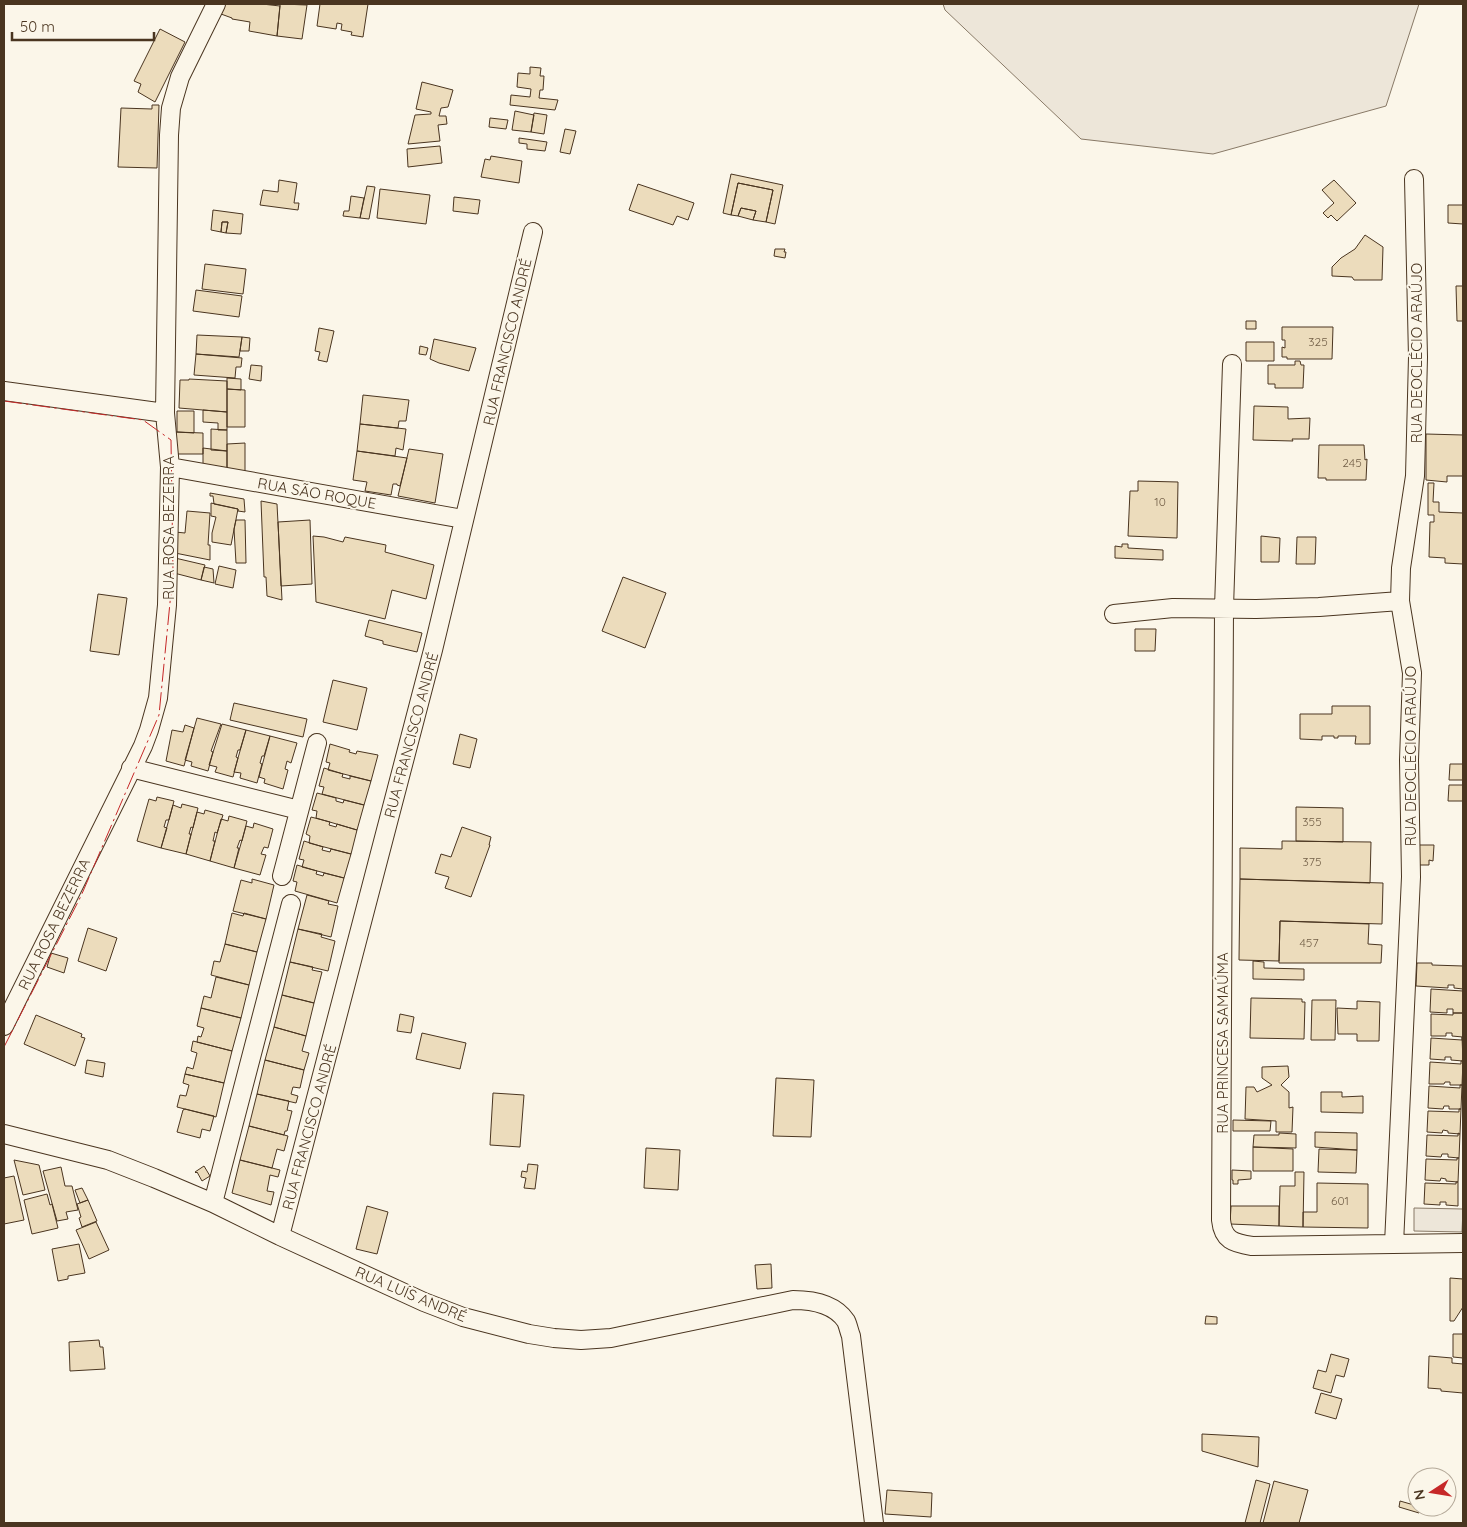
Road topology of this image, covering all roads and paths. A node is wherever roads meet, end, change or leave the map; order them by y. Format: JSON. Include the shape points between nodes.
{"nodes":[{"id":1,"x":216,"y":4,"type":"edge"},
{"id":2,"x":1414,"y":179,"type":"dead end"},
{"id":3,"x":532,"y":232,"type":"dead end"},
{"id":4,"x":1232,"y":364,"type":"dead end"},
{"id":5,"x":4,"y":391,"type":"edge"},
{"id":6,"x":165,"y":413,"type":"junction"},
{"id":7,"x":170,"y":467,"type":"junction"},
{"id":8,"x":464,"y":519,"type":"junction"},
{"id":9,"x":1400,"y":601,"type":"junction"},
{"id":10,"x":1224,"y":608,"type":"junction"},
{"id":11,"x":1114,"y":614,"type":"dead end"},
{"id":12,"x":317,"y":743,"type":"dead end"},
{"id":13,"x":131,"y":768,"type":"junction"},
{"id":14,"x":299,"y":810,"type":"junction"},
{"id":15,"x":282,"y":876,"type":"dead end"},
{"id":16,"x":291,"y":904,"type":"dead end"},
{"id":17,"x":4,"y":1026,"type":"edge"},
{"id":18,"x":4,"y":1134,"type":"edge"},
{"id":19,"x":213,"y":1203,"type":"junction"},
{"id":20,"x":280,"y":1236,"type":"junction"},
{"id":21,"x":1463,"y":1243,"type":"edge"},
{"id":22,"x":1394,"y":1244,"type":"junction"},
{"id":23,"x":874,"y":1523,"type":"edge"}],
"edges":[{"from":1,"to":6,"type":"street","name":"RUA ROSA BEZERRA","via":[[180,77],[171,108]]},
{"from":2,"to":9,"type":"street","name":"RUA DEOCLÉCIO ARAÚJO","via":[[1418,357],[1415,476],[1401,568]]},
{"from":3,"to":8,"type":"street","name":"RUA FRANCISCO ANDRÉ"},
{"from":4,"to":10,"type":"street"},
{"from":5,"to":6,"type":"street"},
{"from":6,"to":7,"type":"street","name":"RUA ROSA BEZERRA"},
{"from":7,"to":8,"type":"street","name":"RUA SÃO ROQUE"},
{"from":7,"to":13,"type":"street","name":"RUA ROSA BEZERRA","via":[[167,605],[158,698],[150,730]]},
{"from":8,"to":20,"type":"street","name":"RUA FRANCISCO ANDRÉ","via":[[433,650]]},
{"from":9,"to":10,"type":"street","via":[[1319,607]]},
{"from":9,"to":22,"type":"street","name":"RUA DEOCLÉCIO ARAÚJO","via":[[1412,673],[1408,760],[1411,877]]},
{"from":10,"to":11,"type":"street","via":[[1173,608]]},
{"from":10,"to":22,"type":"street","name":"RUA PRINCESA SAMAÚMA","via":[[1222,1230],[1239,1244],[1252,1246]]},
{"from":12,"to":14,"type":"street"},
{"from":13,"to":14,"type":"street"},
{"from":13,"to":17,"type":"street","name":"RUA ROSA BEZERRA"},
{"from":14,"to":15,"type":"street"},
{"from":16,"to":19,"type":"street"},
{"from":18,"to":19,"type":"street","name":"RUA LUÍS ANDRÉ","via":[[108,1160]]},
{"from":19,"to":20,"type":"street","name":"RUA LUÍS ANDRÉ"},
{"from":20,"to":23,"type":"street","name":"RUA LUÍS ANDRÉ","via":[[462,1317],[529,1334],[581,1340],[611,1338],[793,1300],[822,1303],[845,1320],[851,1336]]},
{"from":21,"to":22,"type":"street","name":"RUA PRINCESA SAMAÚMA"}]}
